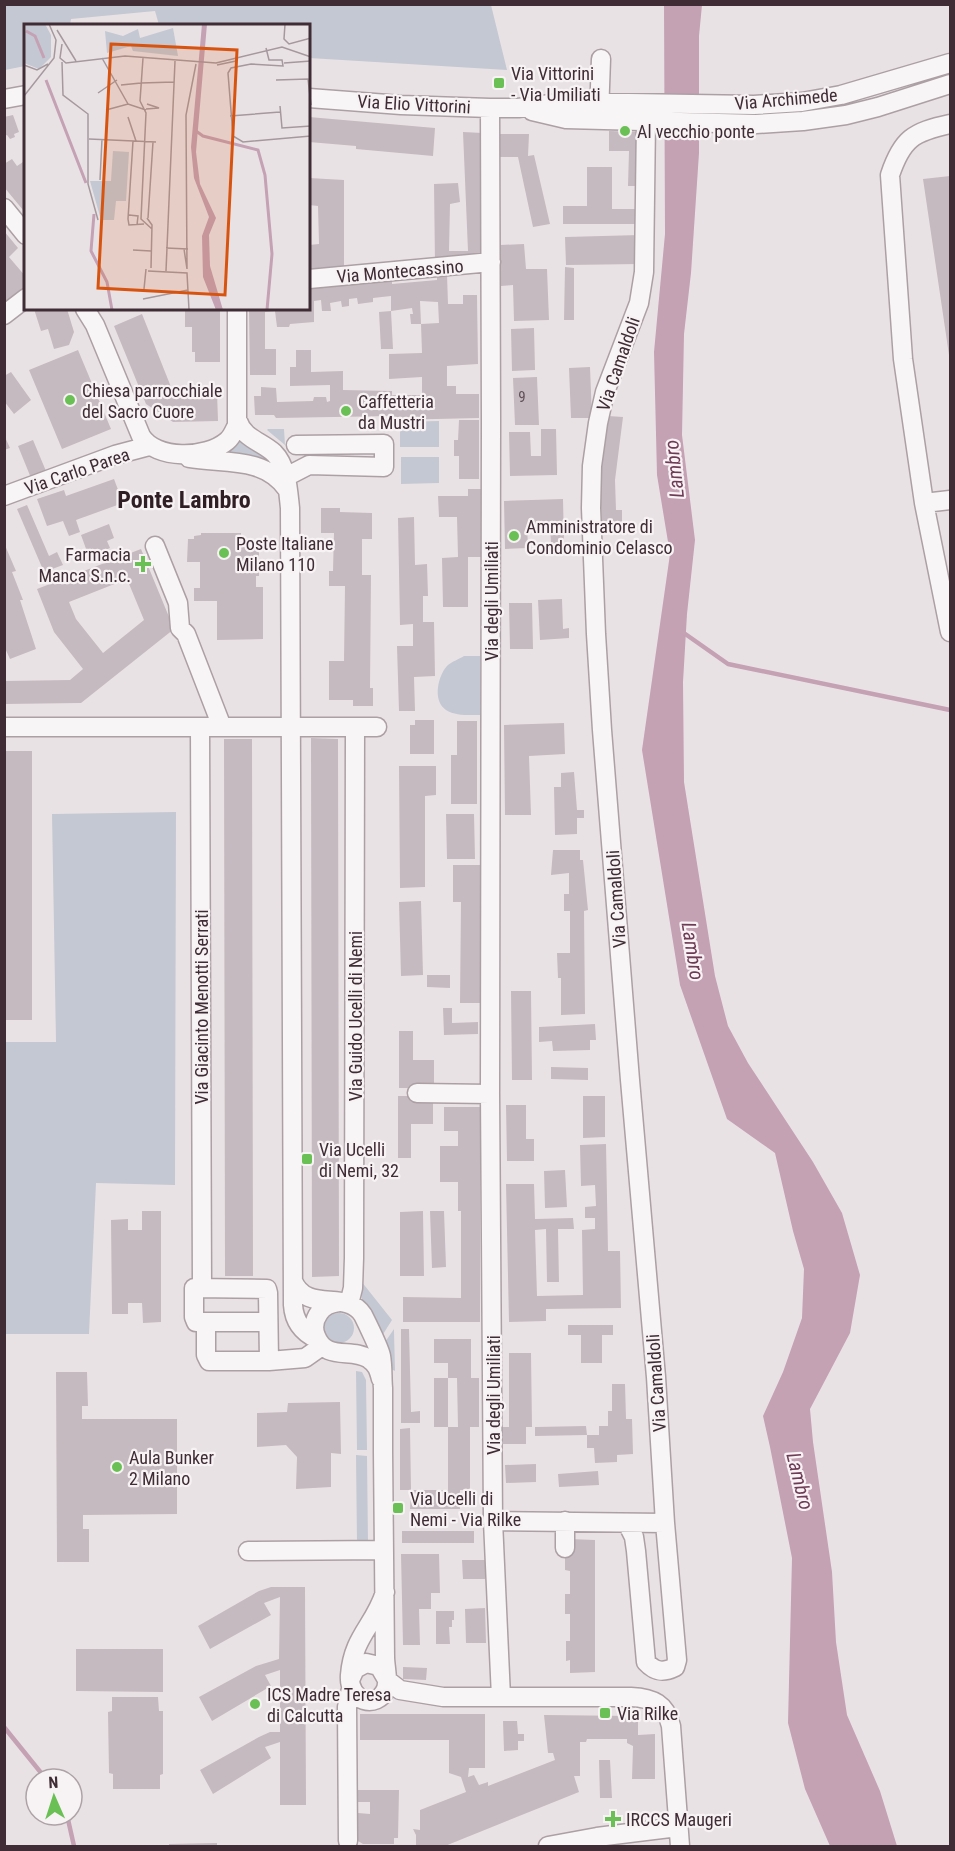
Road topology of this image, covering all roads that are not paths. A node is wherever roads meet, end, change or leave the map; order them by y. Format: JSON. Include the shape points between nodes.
{"nodes":[{"id":1,"x":601,"y":59,"type":"dead end"},
{"id":2,"x":951,"y":63,"type":"edge"},
{"id":3,"x":951,"y":84,"type":"edge"},
{"id":4,"x":24,"y":95,"type":"edge"},
{"id":5,"x":310,"y":98,"type":"edge"},
{"id":6,"x":4,"y":99,"type":"edge"},
{"id":7,"x":490,"y":108,"type":"junction"},
{"id":8,"x":599,"y":112,"type":"junction"},
{"id":9,"x":705,"y":114,"type":"junction"},
{"id":10,"x":650,"y":116,"type":"junction"},
{"id":11,"x":951,"y":124,"type":"edge"},
{"id":12,"x":4,"y":208,"type":"edge"},
{"id":13,"x":24,"y":233,"type":"edge"},
{"id":14,"x":491,"y":262,"type":"junction"},
{"id":15,"x":310,"y":279,"type":"edge"},
{"id":16,"x":24,"y":300,"type":"edge"},
{"id":17,"x":86,"y":310,"type":"edge"},
{"id":18,"x":237,"y":310,"type":"edge"},
{"id":19,"x":4,"y":315,"type":"edge"},
{"id":20,"x":238,"y":421,"type":"junction"},
{"id":21,"x":150,"y":446,"type":"junction"},
{"id":22,"x":173,"y":454,"type":"junction"},
{"id":23,"x":309,"y":465,"type":"junction"},
{"id":24,"x":284,"y":483,"type":"junction"},
{"id":25,"x":4,"y":496,"type":"edge"},
{"id":26,"x":951,"y":500,"type":"edge"},
{"id":27,"x":924,"y":503,"type":"junction"},
{"id":28,"x":155,"y":546,"type":"dead end"},
{"id":29,"x":951,"y":632,"type":"edge"},
{"id":30,"x":4,"y":727,"type":"edge"},
{"id":31,"x":200,"y":727,"type":"junction"},
{"id":32,"x":222,"y":727,"type":"junction"},
{"id":33,"x":292,"y":727,"type":"junction"},
{"id":34,"x":355,"y":727,"type":"junction"},
{"id":35,"x":377,"y":727,"type":"dead end"},
{"id":36,"x":417,"y":1093,"type":"dead end"},
{"id":37,"x":490,"y":1094,"type":"junction"},
{"id":38,"x":293,"y":1281,"type":"junction"},
{"id":39,"x":202,"y":1288,"type":"junction"},
{"id":40,"x":344,"y":1303,"type":"junction"},
{"id":41,"x":268,"y":1322,"type":"junction"},
{"id":42,"x":206,"y":1323,"type":"junction"},
{"id":43,"x":366,"y":1323,"type":"junction"},
{"id":44,"x":319,"y":1342,"type":"junction"},
{"id":45,"x":342,"y":1354,"type":"junction"},
{"id":46,"x":269,"y":1361,"type":"junction"},
{"id":47,"x":382,"y":1384,"type":"junction"},
{"id":48,"x":493,"y":1521,"type":"junction"},
{"id":49,"x":565,"y":1521,"type":"junction"},
{"id":50,"x":627,"y":1522,"type":"junction"},
{"id":51,"x":664,"y":1523,"type":"junction"},
{"id":52,"x":565,"y":1548,"type":"dead end"},
{"id":53,"x":384,"y":1550,"type":"junction"},
{"id":54,"x":248,"y":1551,"type":"dead end"},
{"id":55,"x":385,"y":1592,"type":"junction"},
{"id":56,"x":387,"y":1679,"type":"junction"},
{"id":57,"x":350,"y":1685,"type":"junction"},
{"id":58,"x":443,"y":1697,"type":"junction"},
{"id":59,"x":501,"y":1697,"type":"junction"},
{"id":60,"x":368,"y":1701,"type":"junction"},
{"id":61,"x":678,"y":1827,"type":"junction"},
{"id":62,"x":348,"y":1841,"type":"dead end"},
{"id":63,"x":548,"y":1846,"type":"edge"},
{"id":64,"x":680,"y":1846,"type":"edge"}],
"edges":[{"from":1,"to":8,"type":"street"},
{"from":2,"to":9,"type":"street","name":"Via Archimede","via":[[821,98]]},
{"from":3,"to":9,"type":"street","name":"Via Archimede","via":[[846,115],[803,121],[756,124]]},
{"from":4,"to":6,"type":"street"},
{"from":5,"to":7,"type":"street","name":"Via Elio Vittorini"},
{"from":7,"to":8,"type":"street","name":"Via Elio Vittorini","via":[[567,102]]},
{"from":7,"to":14,"type":"street","name":"Via degli Umiliati"},
{"from":8,"to":10,"type":"street","name":"Via Elio Vittorini"},
{"from":9,"to":10,"type":"street","name":"Via Archimede"},
{"from":10,"to":51,"type":"street","name":"Via Camaldoli","via":[[644,272],[639,303],[605,392],[598,423],[591,508],[602,730],[656,1377]]},
{"from":11,"to":27,"type":"street","via":[[914,135],[897,154],[890,175],[903,358]]},
{"from":12,"to":13,"type":"street"},
{"from":14,"to":15,"type":"street","name":"Via Montecassino"},
{"from":14,"to":37,"type":"street","name":"Via degli Umiliati"},
{"from":16,"to":19,"type":"street"},
{"from":17,"to":21,"type":"street","name":"Via Carlo Parea","via":[[139,433]]},
{"from":18,"to":20,"type":"street"},
{"from":20,"to":22,"type":"street","name":"Via Carlo Parea","via":[[231,436],[220,446]]},
{"from":20,"to":24,"type":"street","via":[[243,431],[276,456]]},
{"from":21,"to":22,"type":"street","name":"Via Carlo Parea"},
{"from":21,"to":25,"type":"street","name":"Via Carlo Parea"},
{"from":22,"to":24,"type":"street","via":[[247,463]]},
{"from":23,"to":23,"type":"street","via":[[303,445],[384,444],[384,467]]},
{"from":23,"to":24,"type":"street"},
{"from":24,"to":33,"type":"street","via":[[291,519]]},
{"from":26,"to":27,"type":"street"},
{"from":27,"to":29,"type":"street"},
{"from":28,"to":32,"type":"street","via":[[178,603],[180,628],[186,634]]},
{"from":30,"to":31,"type":"street"},
{"from":31,"to":32,"type":"street"},
{"from":31,"to":39,"type":"street","name":"Via Giacinto Menotti Serrati"},
{"from":32,"to":33,"type":"street"},
{"from":33,"to":34,"type":"street"},
{"from":33,"to":38,"type":"street"},
{"from":34,"to":35,"type":"street"},
{"from":34,"to":40,"type":"street","name":"Via Guido Ucelli di Nemi","via":[[354,1258],[353,1288]]},
{"from":36,"to":37,"type":"street"},
{"from":37,"to":48,"type":"street","name":"Via degli Umiliati"},
{"from":38,"to":40,"type":"street","via":[[315,1300]]},
{"from":38,"to":44,"type":"street","via":[[295,1316],[307,1334]]},
{"from":39,"to":41,"type":"street","via":[[265,1287]]},
{"from":39,"to":42,"type":"street","via":[[194,1288],[194,1317],[196,1322]]},
{"from":40,"to":43,"type":"street","via":[[362,1314]]},
{"from":40,"to":44,"type":"street","via":[[327,1306],[318,1315],[314,1326]]},
{"from":41,"to":42,"type":"street"},
{"from":41,"to":46,"type":"street"},
{"from":42,"to":46,"type":"street","via":[[209,1361]]},
{"from":43,"to":45,"type":"street","via":[[362,1342]]},
{"from":43,"to":47,"type":"street","via":[[381,1353]]},
{"from":44,"to":45,"type":"street"},
{"from":44,"to":46,"type":"street","via":[[305,1358]]},
{"from":45,"to":47,"type":"street","via":[[367,1357],[378,1369]]},
{"from":47,"to":53,"type":"street"},
{"from":48,"to":49,"type":"street"},
{"from":48,"to":59,"type":"street","name":"Via degli Umiliati"},
{"from":49,"to":50,"type":"street"},
{"from":49,"to":52,"type":"street"},
{"from":50,"to":51,"type":"street"},
{"from":50,"to":51,"type":"street","name":"Via Camaldoli","via":[[636,1551],[644,1656],[650,1666],[661,1672],[675,1668],[677,1660]]},
{"from":53,"to":54,"type":"street"},
{"from":53,"to":55,"type":"street"},
{"from":55,"to":56,"type":"street"},
{"from":55,"to":57,"type":"street","via":[[355,1648]]},
{"from":56,"to":57,"type":"street","via":[[379,1666],[366,1663],[354,1670]]},
{"from":56,"to":58,"type":"street","via":[[403,1691]]},
{"from":56,"to":60,"type":"street","via":[[382,1695]]},
{"from":57,"to":60,"type":"street","via":[[358,1698]]},
{"from":57,"to":62,"type":"street"},
{"from":58,"to":59,"type":"street"},
{"from":58,"to":60,"type":"street"},
{"from":59,"to":61,"type":"street","via":[[651,1699],[660,1705],[672,1731]]},
{"from":61,"to":63,"type":"street"},
{"from":61,"to":64,"type":"street"}]}
